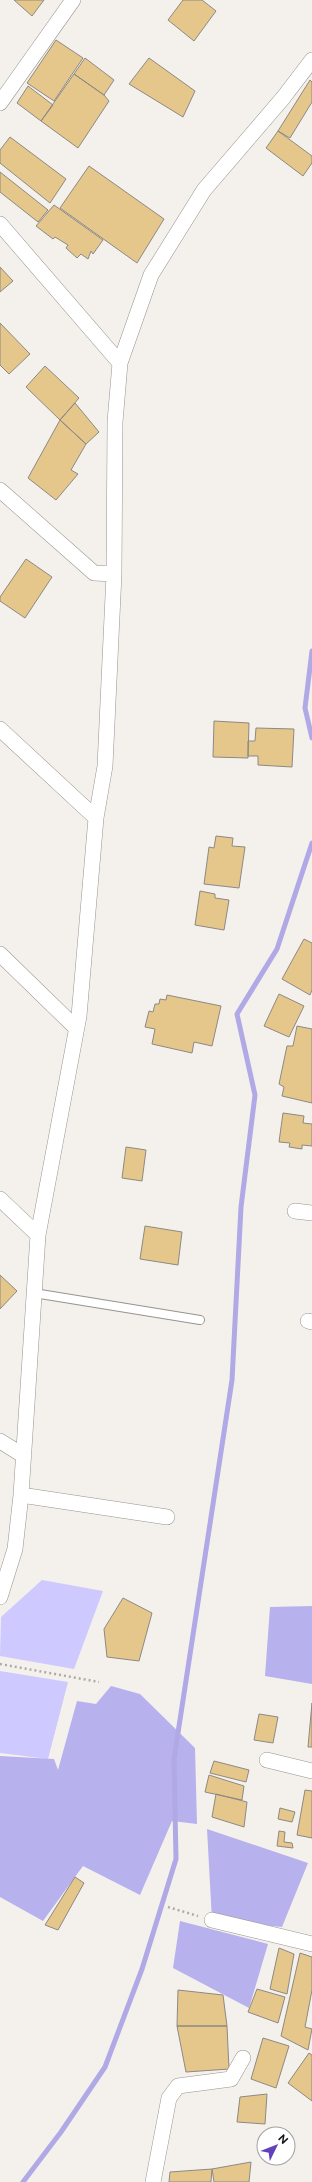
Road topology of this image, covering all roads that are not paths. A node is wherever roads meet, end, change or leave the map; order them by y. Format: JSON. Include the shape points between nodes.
{"nodes":[{"id":1,"x":73,"y":0,"type":"edge"},
{"id":2,"x":312,"y":60,"type":"edge"},
{"id":3,"x":0,"y":103,"type":"edge"},
{"id":4,"x":0,"y":225,"type":"edge"},
{"id":5,"x":120,"y":363,"type":"junction"},
{"id":6,"x":0,"y":490,"type":"edge"},
{"id":7,"x":114,"y":574,"type":"junction"},
{"id":8,"x":0,"y":729,"type":"edge"},
{"id":9,"x":96,"y":818,"type":"junction"},
{"id":10,"x":1,"y":959,"type":"edge"},
{"id":11,"x":76,"y":1028,"type":"junction"},
{"id":12,"x":0,"y":1199,"type":"edge"},
{"id":13,"x":295,"y":1211,"type":"dead end"},
{"id":14,"x":312,"y":1213,"type":"edge"},
{"id":15,"x":38,"y":1235,"type":"junction"},
{"id":16,"x":34,"y":1293,"type":"junction"},
{"id":17,"x":200,"y":1320,"type":"dead end"},
{"id":18,"x":0,"y":1441,"type":"edge"},
{"id":19,"x":24,"y":1456,"type":"junction"},
{"id":20,"x":21,"y":1496,"type":"junction"},
{"id":21,"x":167,"y":1517,"type":"dead end"},
{"id":22,"x":0,"y":1597,"type":"edge"},
{"id":23,"x":267,"y":1760,"type":"dead end"},
{"id":24,"x":312,"y":1771,"type":"edge"},
{"id":25,"x":212,"y":1920,"type":"road end"},
{"id":26,"x":312,"y":1944,"type":"edge"},
{"id":27,"x":243,"y":2058,"type":"dead end"},
{"id":28,"x":154,"y":2182,"type":"edge"}],
"edges":[{"from":1,"to":3,"type":"street"},
{"from":2,"to":5,"type":"street","via":[[284,98],[204,190],[151,275]]},
{"from":4,"to":5,"type":"street"},
{"from":5,"to":7,"type":"street","via":[[115,422]]},
{"from":6,"to":7,"type":"street","via":[[94,573]]},
{"from":7,"to":9,"type":"street","via":[[105,766]]},
{"from":8,"to":9,"type":"street"},
{"from":9,"to":11,"type":"street"},
{"from":10,"to":11,"type":"street"},
{"from":11,"to":15,"type":"street"},
{"from":12,"to":15,"type":"street"},
{"from":13,"to":14,"type":"street"},
{"from":15,"to":16,"type":"street"},
{"from":16,"to":17,"type":"lane"},
{"from":16,"to":19,"type":"street"},
{"from":18,"to":19,"type":"street"},
{"from":19,"to":20,"type":"street"},
{"from":20,"to":21,"type":"street"},
{"from":20,"to":22,"type":"street","via":[[15,1549]]},
{"from":23,"to":24,"type":"street"},
{"from":25,"to":26,"type":"street"},
{"from":27,"to":28,"type":"street","via":[[231,2079],[178,2086],[169,2098]]}]}
